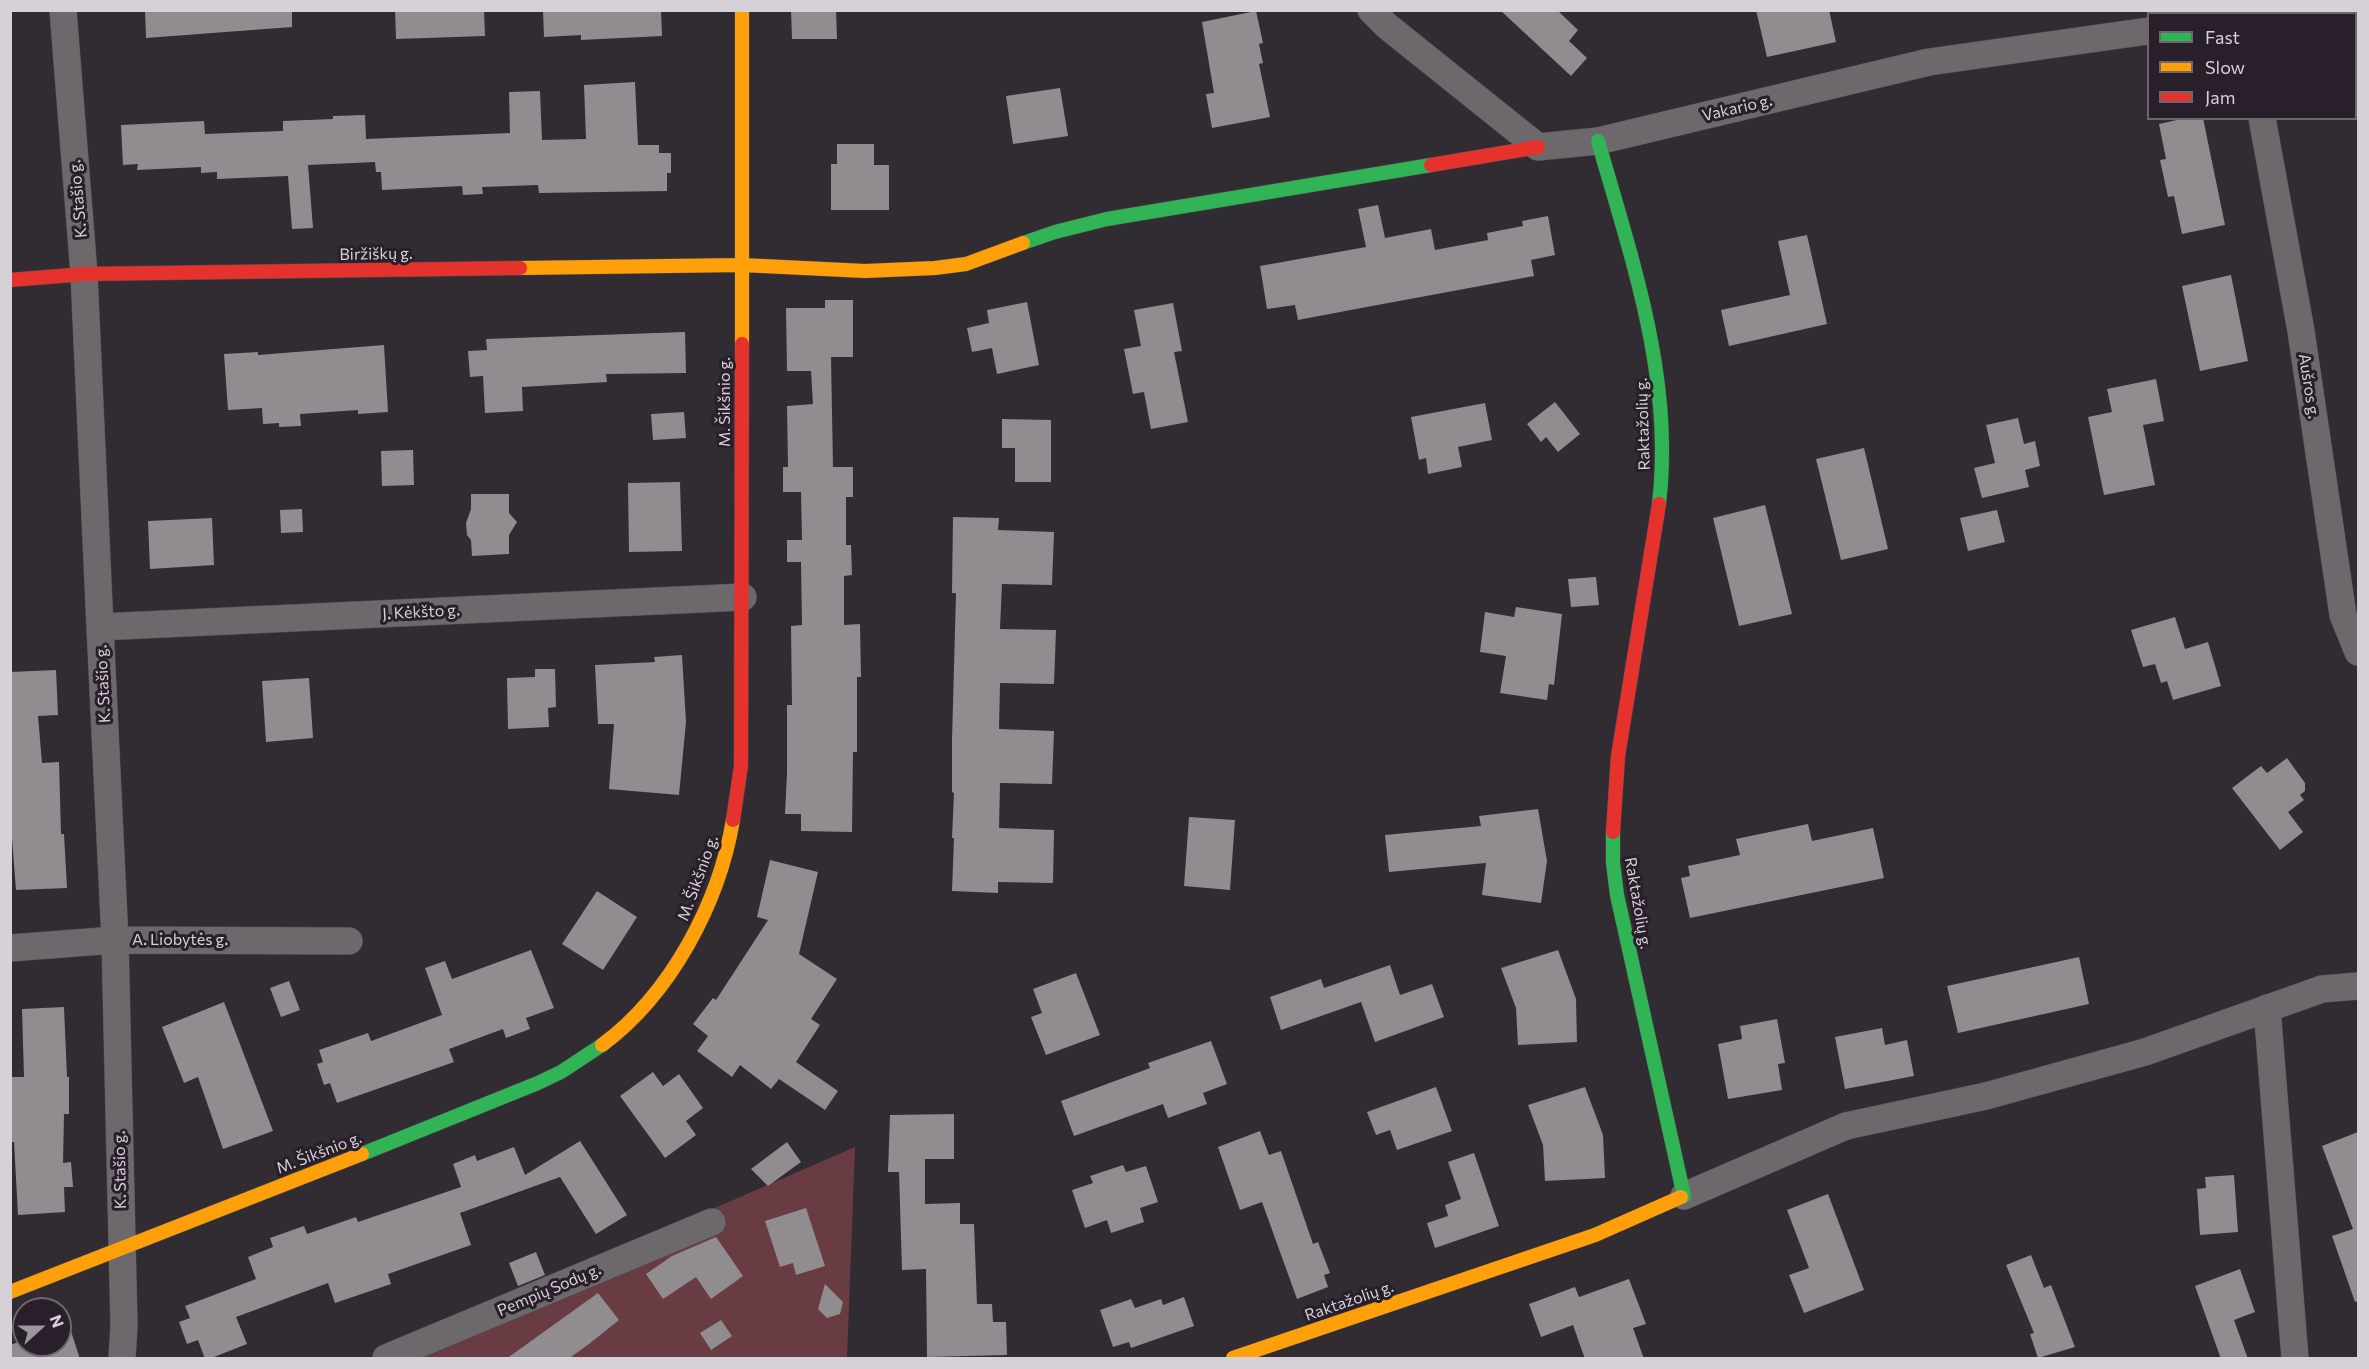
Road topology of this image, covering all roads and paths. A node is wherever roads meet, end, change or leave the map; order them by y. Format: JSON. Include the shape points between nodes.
{"nodes":[{"id":1,"x":63,"y":10,"type":"edge"},
{"id":2,"x":742,"y":10,"type":"edge"},
{"id":3,"x":1371,"y":10,"type":"edge"},
{"id":4,"x":2147,"y":31,"type":"edge"},
{"id":5,"x":2262,"y":120,"type":"edge"},
{"id":6,"x":1598,"y":141,"type":"junction"},
{"id":7,"x":1538,"y":147,"type":"junction"},
{"id":8,"x":742,"y":265,"type":"junction"},
{"id":9,"x":84,"y":274,"type":"junction"},
{"id":10,"x":10,"y":280,"type":"edge"},
{"id":11,"x":743,"y":597,"type":"junction"},
{"id":12,"x":100,"y":627,"type":"junction"},
{"id":13,"x":2358,"y":652,"type":"edge"},
{"id":14,"x":115,"y":940,"type":"junction"},
{"id":15,"x":349,"y":941,"type":"dead end"},
{"id":16,"x":10,"y":948,"type":"edge"},
{"id":17,"x":2358,"y":986,"type":"edge"},
{"id":18,"x":2267,"y":1008,"type":"junction"},
{"id":19,"x":1684,"y":1196,"type":"junction"},
{"id":20,"x":712,"y":1222,"type":"dead end"},
{"id":21,"x":122,"y":1248,"type":"junction"},
{"id":22,"x":10,"y":1292,"type":"edge"},
{"id":23,"x":122,"y":1359,"type":"edge"},
{"id":24,"x":386,"y":1359,"type":"edge"},
{"id":25,"x":1233,"y":1359,"type":"edge"},
{"id":26,"x":2295,"y":1359,"type":"edge"}],
"edges":[{"from":1,"to":9,"type":"street","name":"K. Stašio g."},
{"from":2,"to":8,"type":"street","name":"M. Šikšnio g."},
{"from":3,"to":7,"type":"street"},
{"from":4,"to":6,"type":"street","name":"Vakario g.","via":[[1929,62]]},
{"from":5,"to":13,"type":"street","name":"Aušros g.","via":[[2301,331],[2343,615]]},
{"from":6,"to":7,"type":"street","name":"Vakario g."},
{"from":6,"to":19,"type":"street","name":"Raktažolių g.","via":[[1644,306],[1658,369],[1662,417],[1661,483],[1622,734],[1612,850],[1619,904]]},
{"from":7,"to":8,"type":"street","name":"Biržiškų g.","via":[[1107,219],[1055,232],[966,264],[866,271]]},
{"from":8,"to":9,"type":"street","name":"Biržiškų g."},
{"from":8,"to":11,"type":"street","name":"M. Šikšnio g."},
{"from":9,"to":10,"type":"street","name":"Biržiškų g."},
{"from":9,"to":12,"type":"street","name":"K. Stašio g."},
{"from":11,"to":12,"type":"street","name":"J. Kėkšto g."},
{"from":11,"to":21,"type":"street","name":"M. Šikšnio g.","via":[[741,766],[725,861],[707,910],[685,952],[628,1023],[559,1073],[499,1101]]},
{"from":12,"to":14,"type":"street","name":"K. Stašio g."},
{"from":14,"to":15,"type":"street","name":"A. Liobytės g."},
{"from":14,"to":16,"type":"street","name":"A. Liobytės g."},
{"from":14,"to":21,"type":"street","name":"K. Stašio g."},
{"from":17,"to":18,"type":"street","via":[[2322,989]]},
{"from":18,"to":19,"type":"street","via":[[2145,1052],[1986,1096],[1846,1126]]},
{"from":18,"to":26,"type":"street"},
{"from":19,"to":25,"type":"street","name":"Raktažolių g.","via":[[1595,1235]]},
{"from":20,"to":24,"type":"street","name":"Pempių Sodų g."},
{"from":21,"to":22,"type":"street","name":"M. Šikšnio g."},
{"from":21,"to":23,"type":"street","name":"K. Stašio g."}]}
